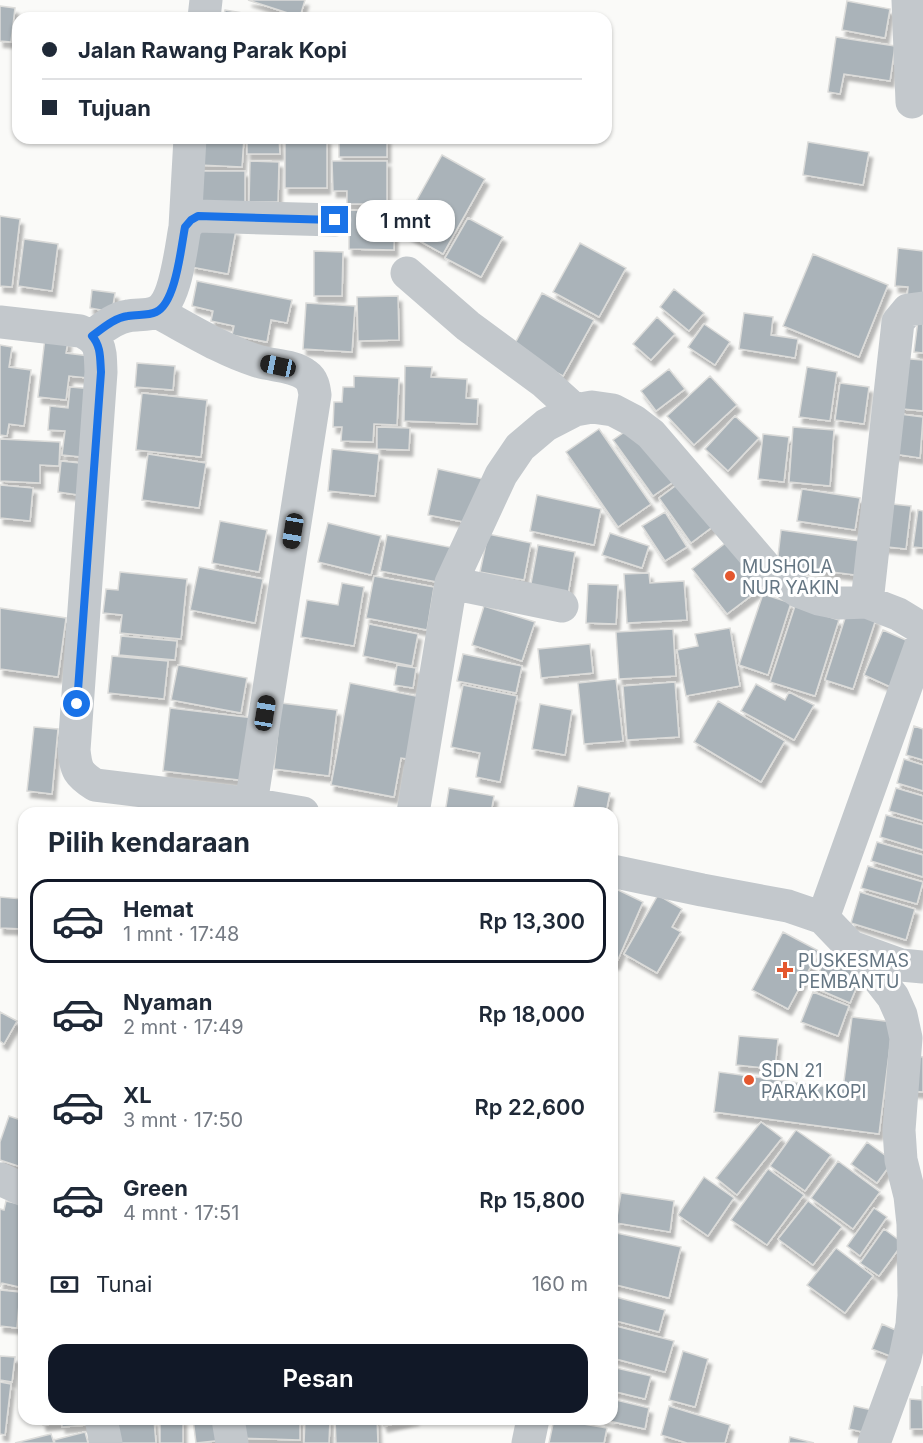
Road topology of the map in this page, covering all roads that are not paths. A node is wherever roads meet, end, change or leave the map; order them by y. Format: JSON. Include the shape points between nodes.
{"nodes":[{"id":1,"x":908,"y":0,"type":"edge"},
{"id":2,"x":912,"y":102,"type":"dead end"},
{"id":3,"x":190,"y":144,"type":"edge"},
{"id":4,"x":335,"y":220,"type":"dead end"},
{"id":5,"x":185,"y":227,"type":"junction"},
{"id":6,"x":407,"y":273,"type":"dead end"},
{"id":7,"x":923,"y":308,"type":"edge"},
{"id":8,"x":156,"y":312,"type":"junction"},
{"id":9,"x":0,"y":322,"type":"edge"},
{"id":10,"x":92,"y":336,"type":"junction"},
{"id":11,"x":575,"y":410,"type":"junction"},
{"id":12,"x":451,"y":583,"type":"junction"},
{"id":13,"x":867,"y":602,"type":"junction"},
{"id":14,"x":562,"y":606,"type":"dead end"},
{"id":15,"x":923,"y":629,"type":"edge"},
{"id":16,"x":923,"y":639,"type":"edge"},
{"id":17,"x":251,"y":804,"type":"junction"},
{"id":18,"x":268,"y":807,"type":"edge"},
{"id":19,"x":414,"y":807,"type":"edge"},
{"id":20,"x":618,"y":872,"type":"edge"},
{"id":21,"x":824,"y":918,"type":"junction"},
{"id":22,"x":852,"y":948,"type":"junction"},
{"id":23,"x":923,"y":967,"type":"edge"},
{"id":24,"x":0,"y":1179,"type":"edge"},
{"id":25,"x":18,"y":1187,"type":"edge"},
{"id":26,"x":102,"y":1425,"type":"edge"},
{"id":27,"x":229,"y":1425,"type":"edge"},
{"id":28,"x":532,"y":1425,"type":"edge"},
{"id":29,"x":106,"y":1443,"type":"edge"},
{"id":30,"x":232,"y":1443,"type":"edge"},
{"id":31,"x":528,"y":1443,"type":"edge"},
{"id":32,"x":874,"y":1443,"type":"edge"}],
"edges":[{"from":1,"to":2,"type":"street"},
{"from":3,"to":5,"type":"street"},
{"from":4,"to":5,"type":"street","via":[[198,216]]},
{"from":5,"to":8,"type":"street","via":[[171,294]]},
{"from":6,"to":11,"type":"street"},
{"from":7,"to":13,"type":"street","via":[[908,310],[898,322]]},
{"from":8,"to":10,"type":"street","via":[[112,321]]},
{"from":8,"to":17,"type":"street","via":[[223,347],[258,361],[298,370],[311,380],[314,388]]},
{"from":9,"to":10,"type":"street","via":[[80,331]]},
{"from":10,"to":17,"type":"street","via":[[100,351],[101,372],[75,765],[81,776],[94,785]]},
{"from":11,"to":12,"type":"street","via":[[546,424],[520,447],[501,475]]},
{"from":11,"to":13,"type":"street","via":[[613,410],[651,434],[768,570],[798,591],[839,603]]},
{"from":12,"to":14,"type":"street"},
{"from":12,"to":19,"type":"street"},
{"from":13,"to":15,"type":"street"},
{"from":16,"to":21,"type":"street"},
{"from":17,"to":18,"type":"street"},
{"from":20,"to":21,"type":"street","via":[[788,906]]},
{"from":21,"to":22,"type":"street"},
{"from":22,"to":23,"type":"street","via":[[901,965]]},
{"from":22,"to":32,"type":"street","via":[[893,997],[906,1038],[899,1130],[913,1224],[912,1325],[905,1358]]},
{"from":24,"to":25,"type":"street"},
{"from":26,"to":29,"type":"street"},
{"from":27,"to":30,"type":"street"},
{"from":28,"to":31,"type":"street"}]}
